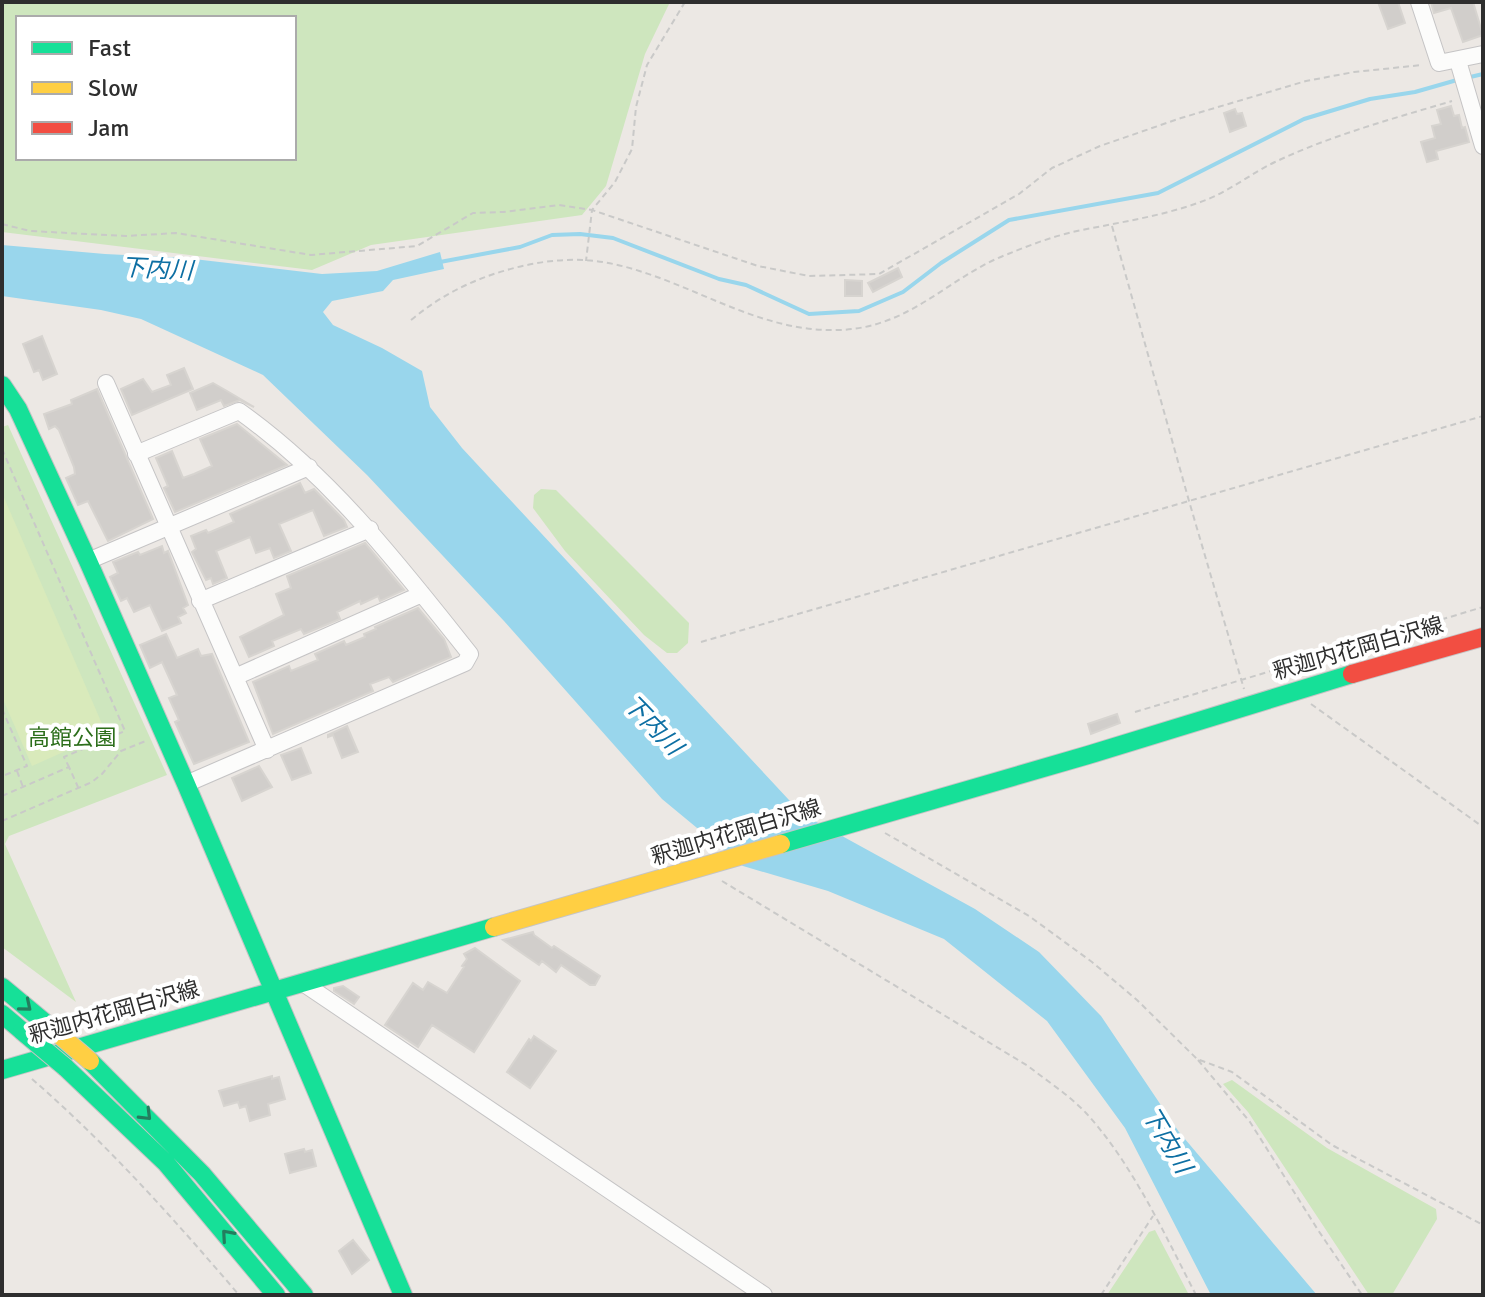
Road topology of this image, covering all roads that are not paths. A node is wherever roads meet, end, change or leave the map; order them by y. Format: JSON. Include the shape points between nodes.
{"nodes":[{"id":1,"x":1419,"y":2,"type":"edge"},
{"id":2,"x":1483,"y":54,"type":"edge"},
{"id":3,"x":1459,"y":66,"type":"junction"},
{"id":4,"x":1473,"y":92,"type":"edge"},
{"id":5,"x":1483,"y":146,"type":"edge"},
{"id":6,"x":106,"y":383,"type":"dead end"},
{"id":7,"x":2,"y":385,"type":"edge"},
{"id":8,"x":10,"y":412,"type":"edge"},
{"id":9,"x":136,"y":454,"type":"junction"},
{"id":10,"x":309,"y":467,"type":"junction"},
{"id":11,"x":167,"y":528,"type":"junction"},
{"id":12,"x":370,"y":529,"type":"junction"},
{"id":13,"x":88,"y":561,"type":"junction"},
{"id":14,"x":422,"y":594,"type":"junction"},
{"id":15,"x":200,"y":601,"type":"junction"},
{"id":16,"x":1483,"y":637,"type":"edge"},
{"id":17,"x":235,"y":677,"type":"junction"},
{"id":18,"x":267,"y":750,"type":"junction"},
{"id":19,"x":186,"y":784,"type":"junction"},
{"id":20,"x":303,"y":983,"type":"junction"},
{"id":21,"x":2,"y":987,"type":"edge"},
{"id":22,"x":274,"y":990,"type":"junction"},
{"id":23,"x":2,"y":1014,"type":"edge"},
{"id":24,"x":9,"y":1068,"type":"edge"},
{"id":25,"x":276,"y":1295,"type":"edge"},
{"id":26,"x":304,"y":1295,"type":"edge"},
{"id":27,"x":403,"y":1295,"type":"edge"},
{"id":28,"x":764,"y":1295,"type":"edge"}],
"edges":[{"from":1,"to":3,"type":"street","via":[[1439,63]]},
{"from":2,"to":3,"type":"street"},
{"from":3,"to":4,"type":"street"},
{"from":4,"to":5,"type":"street"},
{"from":6,"to":9,"type":"street"},
{"from":7,"to":8,"type":"main road"},
{"from":8,"to":13,"type":"main road"},
{"from":9,"to":10,"type":"street","via":[[239,411]]},
{"from":9,"to":11,"type":"street"},
{"from":10,"to":11,"type":"street"},
{"from":10,"to":12,"type":"street"},
{"from":11,"to":13,"type":"street"},
{"from":11,"to":15,"type":"street"},
{"from":12,"to":14,"type":"street"},
{"from":12,"to":15,"type":"street"},
{"from":13,"to":19,"type":"main road"},
{"from":14,"to":17,"type":"street"},
{"from":14,"to":18,"type":"street","via":[[470,654],[465,663]]},
{"from":15,"to":17,"type":"street"},
{"from":16,"to":20,"type":"main road","name":"釈迦内花岡白沢線"},
{"from":17,"to":18,"type":"street"},
{"from":18,"to":19,"type":"street"},
{"from":19,"to":22,"type":"main road"},
{"from":20,"to":22,"type":"main road","name":"釈迦内花岡白沢線"},
{"from":20,"to":28,"type":"street"},
{"from":21,"to":26,"type":"main road","one_way":true,"bridge":true,"via":[[90,1061],[179,1147]]},
{"from":22,"to":24,"type":"main road","name":"釈迦内花岡白沢線"},
{"from":22,"to":27,"type":"main road"},
{"from":25,"to":23,"type":"main road","one_way":true,"bridge":true,"via":[[166,1163]]}]}
